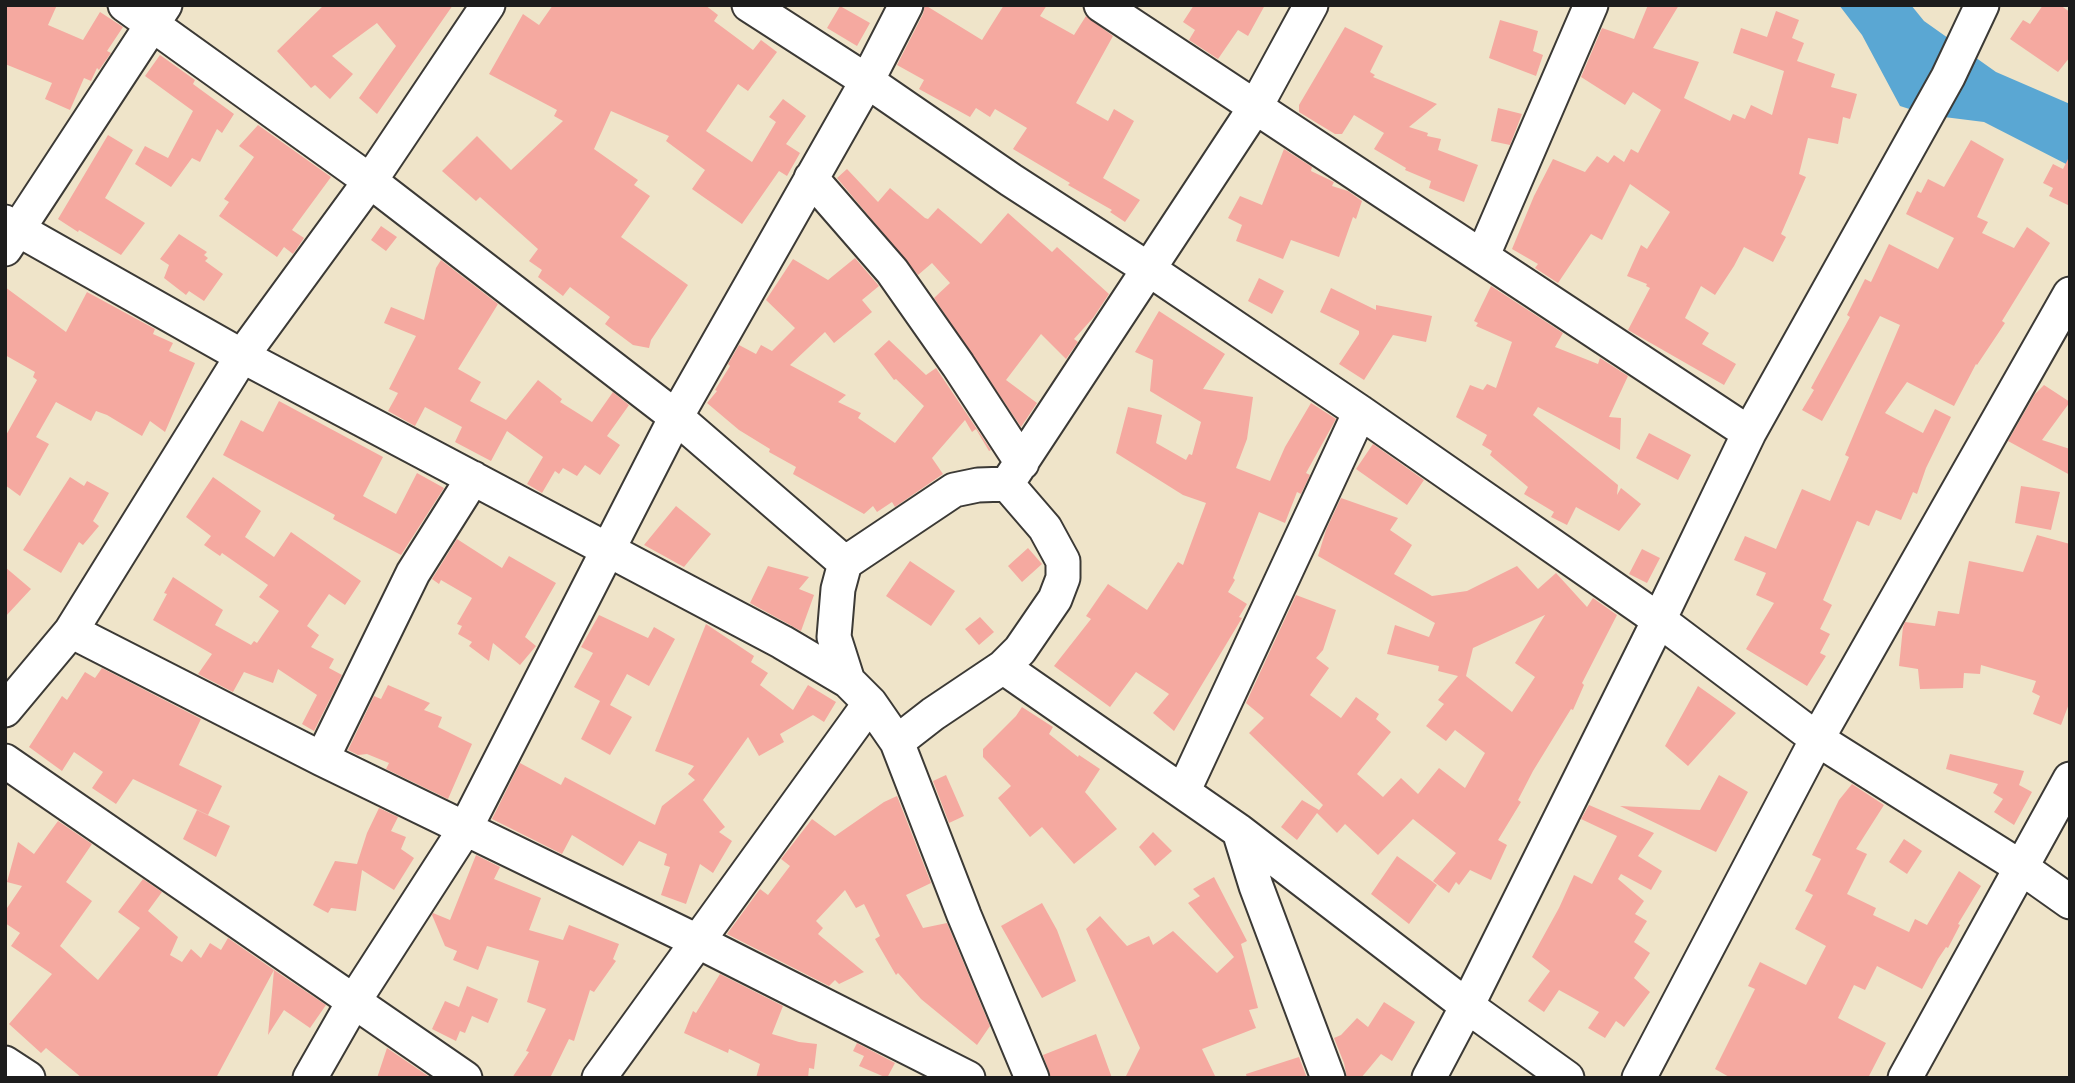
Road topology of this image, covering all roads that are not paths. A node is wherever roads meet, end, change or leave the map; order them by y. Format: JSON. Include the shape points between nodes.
{"nodes":[{"id":1,"x":125,"y":5,"type":"edge"},
{"id":2,"x":488,"y":5,"type":"edge"},
{"id":3,"x":749,"y":5,"type":"edge"},
{"id":4,"x":906,"y":5,"type":"edge"},
{"id":5,"x":1101,"y":5,"type":"edge"},
{"id":6,"x":1311,"y":5,"type":"edge"},
{"id":7,"x":1591,"y":5,"type":"edge"},
{"id":8,"x":1982,"y":5,"type":"edge"},
{"id":9,"x":158,"y":15,"type":"edge"},
{"id":10,"x":867,"y":81,"type":"junction"},
{"id":11,"x":1256,"y":106,"type":"junction"},
{"id":12,"x":811,"y":178,"type":"junction"},
{"id":13,"x":370,"y":181,"type":"junction"},
{"id":14,"x":10,"y":233,"type":"edge"},
{"id":15,"x":1483,"y":255,"type":"junction"},
{"id":16,"x":1150,"y":270,"type":"junction"},
{"id":17,"x":2070,"y":294,"type":"edge"},
{"id":18,"x":242,"y":356,"type":"junction"},
{"id":19,"x":1360,"y":412,"type":"junction"},
{"id":20,"x":676,"y":417,"type":"junction"},
{"id":21,"x":1749,"y":433,"type":"junction"},
{"id":22,"x":1014,"y":474,"type":"junction"},
{"id":23,"x":473,"y":478,"type":"junction"},
{"id":24,"x":609,"y":551,"type":"junction"},
{"id":25,"x":845,"y":563,"type":"junction"},
{"id":26,"x":1659,"y":620,"type":"junction"},
{"id":27,"x":71,"y":631,"type":"junction"},
{"id":28,"x":1003,"y":667,"type":"junction"},
{"id":29,"x":859,"y":692,"type":"junction"},
{"id":30,"x":5,"y":710,"type":"edge"},
{"id":31,"x":1817,"y":739,"type":"junction"},
{"id":32,"x":897,"y":742,"type":"junction"},
{"id":33,"x":321,"y":759,"type":"junction"},
{"id":34,"x":5,"y":761,"type":"edge"},
{"id":35,"x":2070,"y":779,"type":"edge"},
{"id":36,"x":1183,"y":792,"type":"junction"},
{"id":37,"x":465,"y":829,"type":"junction"},
{"id":38,"x":1239,"y":831,"type":"junction"},
{"id":39,"x":2022,"y":868,"type":"junction"},
{"id":40,"x":2070,"y":902,"type":"edge"},
{"id":41,"x":696,"y":941,"type":"junction"},
{"id":42,"x":354,"y":1001,"type":"junction"},
{"id":43,"x":1467,"y":1006,"type":"junction"},
{"id":44,"x":5,"y":1063,"type":"edge"},
{"id":45,"x":28,"y":1078,"type":"edge"},
{"id":46,"x":310,"y":1078,"type":"edge"},
{"id":47,"x":465,"y":1078,"type":"edge"},
{"id":48,"x":599,"y":1078,"type":"edge"},
{"id":49,"x":968,"y":1078,"type":"edge"},
{"id":50,"x":1032,"y":1078,"type":"edge"},
{"id":51,"x":1328,"y":1078,"type":"edge"},
{"id":52,"x":1429,"y":1078,"type":"edge"},
{"id":53,"x":1567,"y":1078,"type":"edge"},
{"id":54,"x":1639,"y":1078,"type":"edge"},
{"id":55,"x":1905,"y":1078,"type":"edge"}],
"edges":[{"from":1,"to":9,"type":"street"},
{"from":2,"to":13,"type":"street"},
{"from":3,"to":10,"type":"street"},
{"from":4,"to":10,"type":"street"},
{"from":5,"to":11,"type":"street"},
{"from":6,"to":11,"type":"street"},
{"from":7,"to":15,"type":"street"},
{"from":8,"to":21,"type":"street","via":[[1948,77]]},
{"from":9,"to":13,"type":"street"},
{"from":9,"to":14,"type":"street"},
{"from":10,"to":12,"type":"street"},
{"from":10,"to":16,"type":"street"},
{"from":11,"to":15,"type":"street"},
{"from":11,"to":16,"type":"street"},
{"from":12,"to":20,"type":"street"},
{"from":12,"to":22,"type":"street","via":[[892,271],[958,365]]},
{"from":13,"to":18,"type":"street"},
{"from":13,"to":20,"type":"street"},
{"from":14,"to":18,"type":"street"},
{"from":15,"to":21,"type":"street"},
{"from":16,"to":19,"type":"street"},
{"from":16,"to":22,"type":"street"},
{"from":17,"to":31,"type":"street"},
{"from":18,"to":23,"type":"street"},
{"from":18,"to":27,"type":"street"},
{"from":19,"to":26,"type":"street"},
{"from":19,"to":36,"type":"street"},
{"from":20,"to":24,"type":"street"},
{"from":20,"to":25,"type":"street"},
{"from":21,"to":26,"type":"street"},
{"from":22,"to":25,"type":"street","via":[[954,489]]},
{"from":22,"to":28,"type":"street","via":[[1063,561],[1063,578],[1038,627]]},
{"from":23,"to":24,"type":"street"},
{"from":23,"to":33,"type":"street","via":[[413,572]]},
{"from":24,"to":29,"type":"street","via":[[782,642]]},
{"from":24,"to":37,"type":"street"},
{"from":25,"to":29,"type":"street","via":[[834,637]]},
{"from":26,"to":31,"type":"street"},
{"from":26,"to":43,"type":"street"},
{"from":27,"to":30,"type":"street"},
{"from":27,"to":33,"type":"street"},
{"from":28,"to":32,"type":"street"},
{"from":28,"to":36,"type":"street"},
{"from":29,"to":32,"type":"street"},
{"from":29,"to":41,"type":"street"},
{"from":31,"to":39,"type":"street"},
{"from":31,"to":54,"type":"street"},
{"from":32,"to":50,"type":"street"},
{"from":33,"to":37,"type":"street"},
{"from":34,"to":42,"type":"street"},
{"from":35,"to":39,"type":"street"},
{"from":36,"to":38,"type":"street"},
{"from":37,"to":41,"type":"street"},
{"from":37,"to":42,"type":"street"},
{"from":38,"to":43,"type":"street"},
{"from":38,"to":51,"type":"street"},
{"from":39,"to":40,"type":"street"},
{"from":39,"to":55,"type":"street"},
{"from":41,"to":48,"type":"street"},
{"from":41,"to":49,"type":"street"},
{"from":42,"to":46,"type":"street"},
{"from":42,"to":47,"type":"street"},
{"from":43,"to":52,"type":"street"},
{"from":43,"to":53,"type":"street"},
{"from":44,"to":45,"type":"street"}]}
